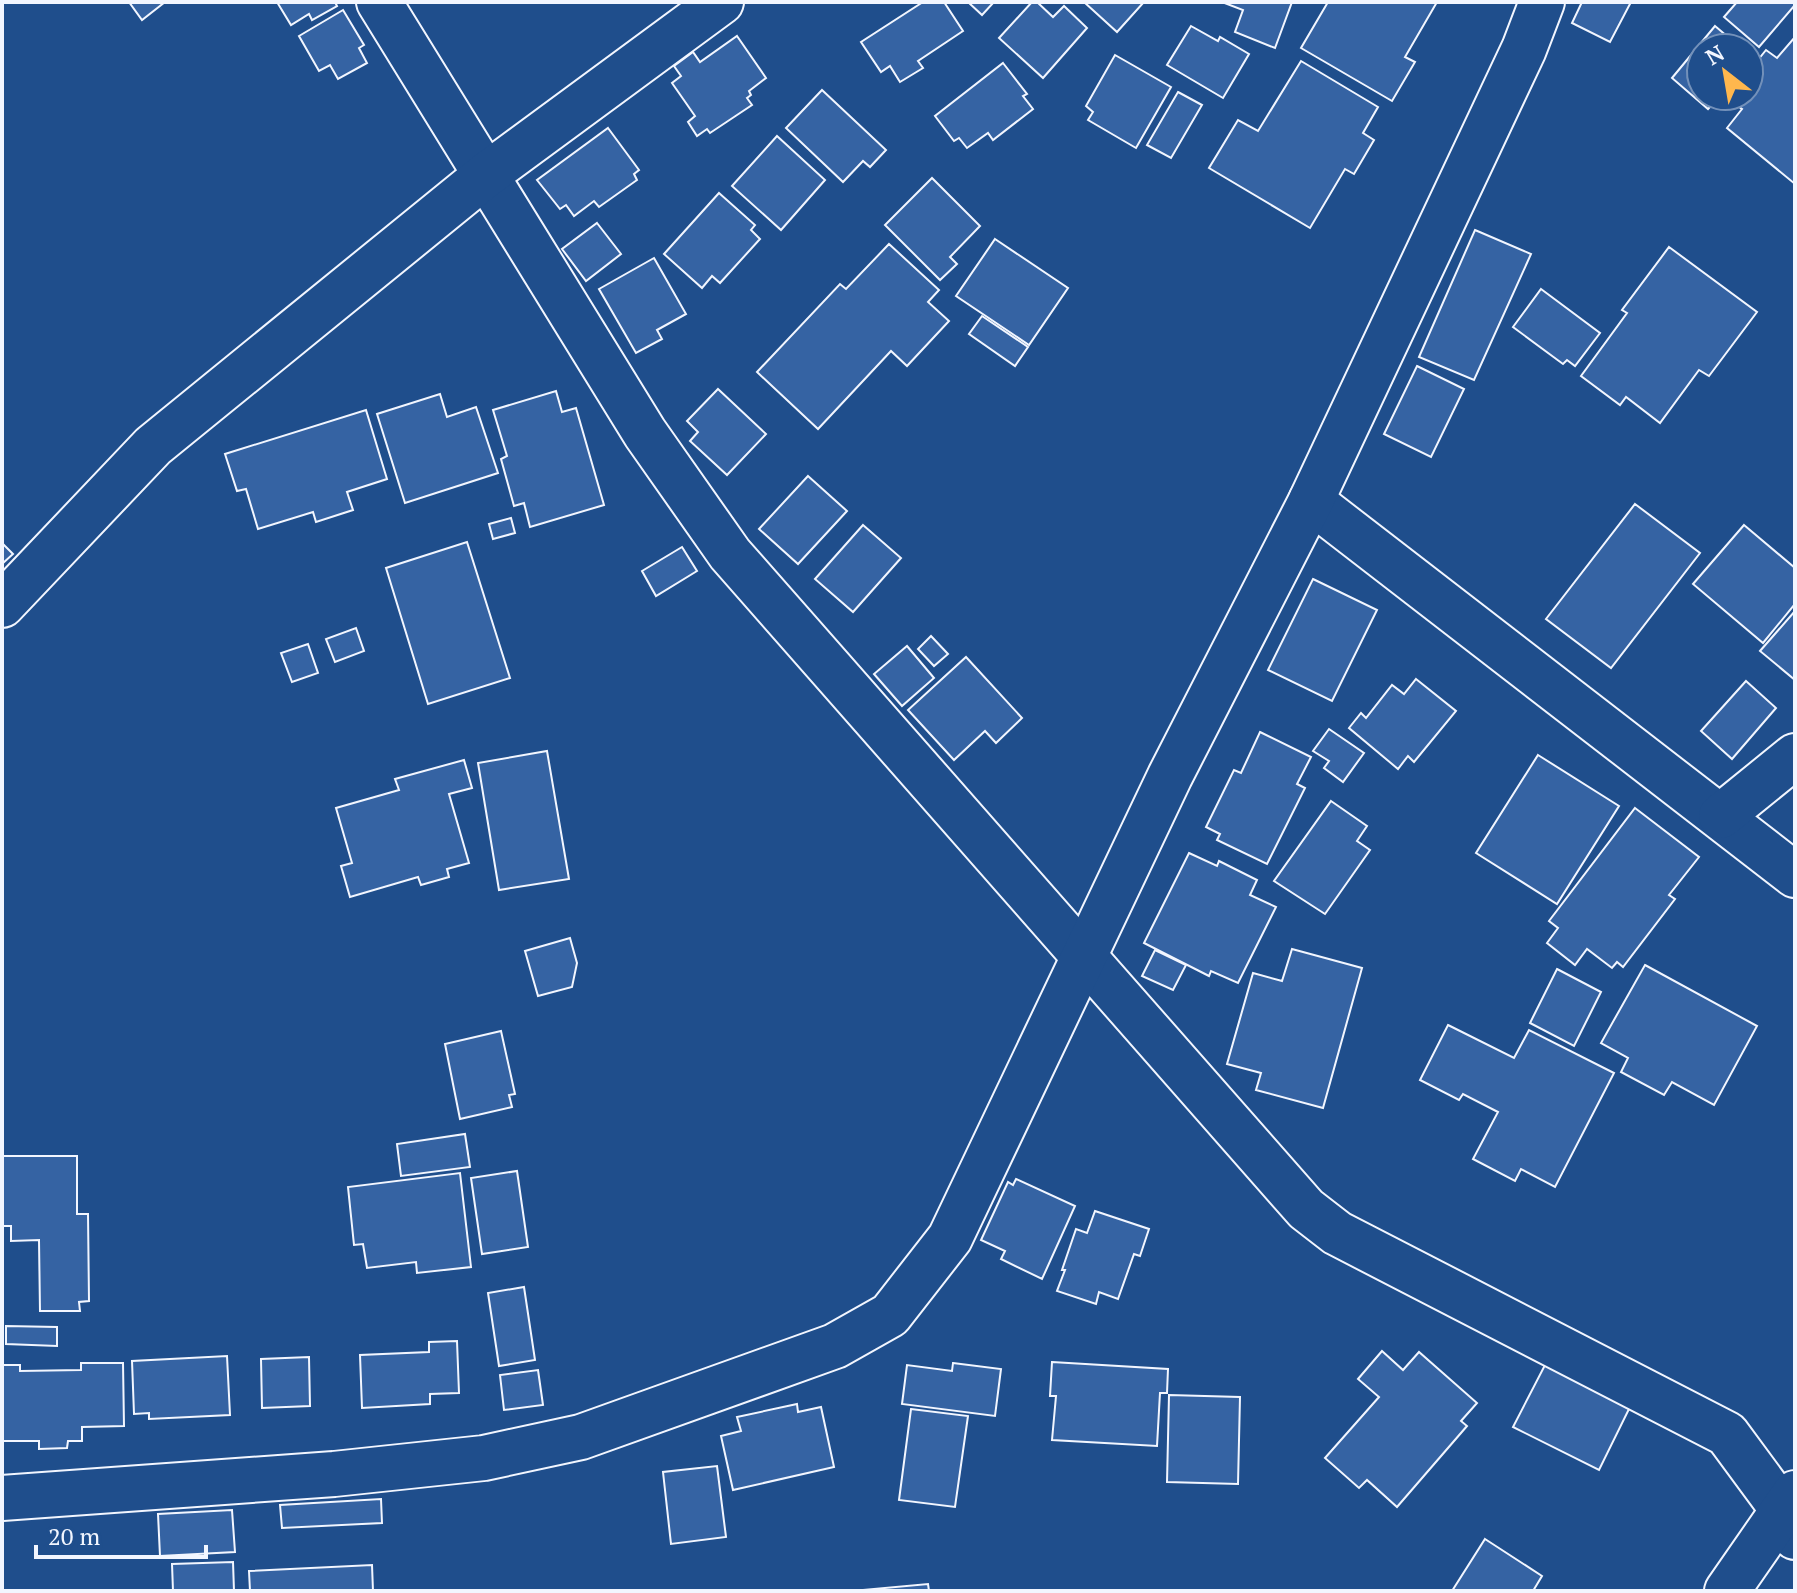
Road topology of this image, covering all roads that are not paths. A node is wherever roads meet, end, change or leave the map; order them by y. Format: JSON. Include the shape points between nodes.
{"nodes":[{"id":1,"x":379,"y":2,"type":"edge"},
{"id":2,"x":721,"y":2,"type":"edge"},
{"id":3,"x":1542,"y":2,"type":"edge"},
{"id":4,"x":486,"y":175,"type":"junction"},
{"id":5,"x":1311,"y":501,"type":"junction"},
{"id":6,"x":2,"y":605,"type":"edge"},
{"id":7,"x":1795,"y":756,"type":"edge"},
{"id":8,"x":1721,"y":816,"type":"junction"},
{"id":9,"x":1795,"y":875,"type":"edge"},
{"id":10,"x":1082,"y":957,"type":"junction"},
{"id":11,"x":2,"y":1498,"type":"edge"},
{"id":12,"x":1791,"y":1513,"type":"edge"},
{"id":13,"x":1727,"y":1591,"type":"edge"}],
"edges":[{"from":1,"to":4,"type":"street"},
{"from":2,"to":4,"type":"street"},
{"from":3,"to":5,"type":"street"},
{"from":4,"to":6,"type":"street","via":[[153,446]]},
{"from":4,"to":10,"type":"street","via":[[645,433],[730,554]]},
{"from":5,"to":8,"type":"street"},
{"from":5,"to":10,"type":"street"},
{"from":7,"to":8,"type":"street"},
{"from":8,"to":9,"type":"street"},
{"from":10,"to":11,"type":"street","via":[[950,1238],[890,1315],[835,1346],[581,1437],[484,1458]]},
{"from":10,"to":12,"type":"street","via":[[1306,1209],[1337,1233],[1727,1434]]},
{"from":12,"to":13,"type":"street"}]}
